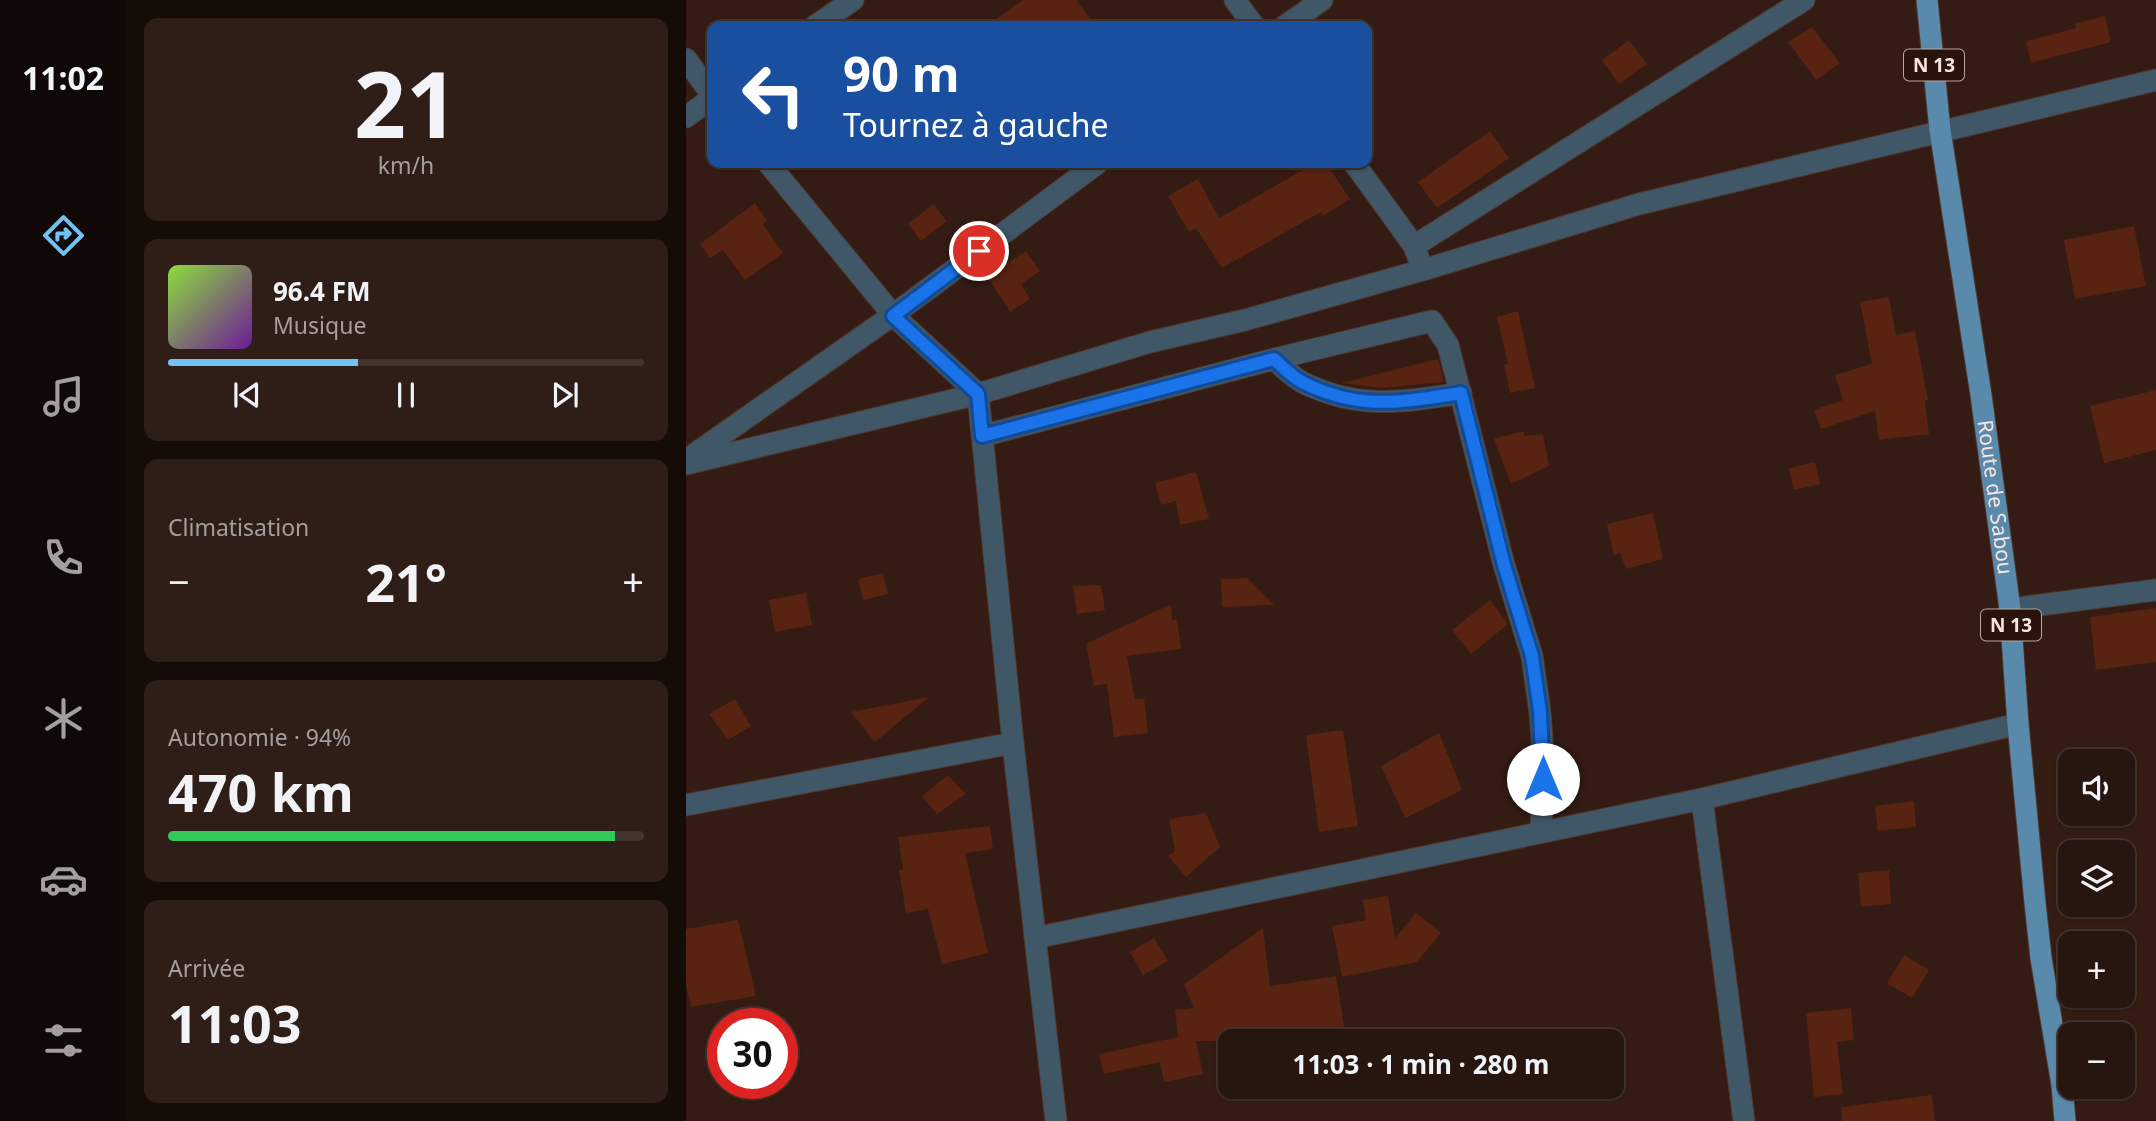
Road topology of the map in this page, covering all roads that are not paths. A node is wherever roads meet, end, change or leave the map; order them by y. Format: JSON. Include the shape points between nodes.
{"nodes":[{"id":1,"x":853,"y":0,"type":"edge"},
{"id":2,"x":1235,"y":0,"type":"edge"},
{"id":3,"x":1322,"y":0,"type":"edge"},
{"id":4,"x":1804,"y":0,"type":"edge"},
{"id":5,"x":1927,"y":0,"type":"edge"},
{"id":6,"x":823,"y":21,"type":"edge"},
{"id":7,"x":1250,"y":21,"type":"edge"},
{"id":8,"x":1292,"y":21,"type":"edge"},
{"id":9,"x":686,"y":59,"type":"edge"},
{"id":10,"x":2156,"y":80,"type":"edge"},
{"id":11,"x":707,"y":89,"type":"edge"},
{"id":12,"x":707,"y":100,"type":"edge"},
{"id":13,"x":686,"y":117,"type":"edge"},
{"id":14,"x":1940,"y":130,"type":"junction"},
{"id":15,"x":772,"y":168,"type":"edge"},
{"id":16,"x":1091,"y":168,"type":"edge"},
{"id":17,"x":1358,"y":168,"type":"edge"},
{"id":18,"x":1414,"y":246,"type":"junction"},
{"id":19,"x":1423,"y":270,"type":"junction"},
{"id":20,"x":893,"y":316,"type":"junction"},
{"id":21,"x":1274,"y":359,"type":"junction"},
{"id":22,"x":1461,"y":393,"type":"junction"},
{"id":23,"x":978,"y":394,"type":"junction"},
{"id":24,"x":982,"y":436,"type":"junction"},
{"id":25,"x":686,"y":462,"type":"edge"},
{"id":26,"x":2156,"y":590,"type":"edge"},
{"id":27,"x":2010,"y":609,"type":"junction"},
{"id":28,"x":2018,"y":724,"type":"junction"},
{"id":29,"x":1013,"y":743,"type":"junction"},
{"id":30,"x":1702,"y":799,"type":"junction"},
{"id":31,"x":686,"y":805,"type":"edge"},
{"id":32,"x":1541,"y":832,"type":"junction"},
{"id":33,"x":1035,"y":938,"type":"junction"},
{"id":34,"x":1056,"y":1121,"type":"edge"},
{"id":35,"x":1744,"y":1121,"type":"edge"},
{"id":36,"x":2065,"y":1121,"type":"edge"}],
"edges":[{"from":1,"to":6,"type":"street"},
{"from":2,"to":7,"type":"street"},
{"from":3,"to":8,"type":"street"},
{"from":4,"to":18,"type":"street"},
{"from":5,"to":14,"type":"main road","name":"Route de Sabou","number":"N 13"},
{"from":9,"to":11,"type":"street"},
{"from":10,"to":14,"type":"street"},
{"from":12,"to":13,"type":"street"},
{"from":14,"to":19,"type":"street","via":[[1639,204]]},
{"from":14,"to":27,"type":"main road","name":"Route de Sabou","number":"N 13"},
{"from":15,"to":20,"type":"street"},
{"from":16,"to":20,"type":"street"},
{"from":17,"to":18,"type":"street"},
{"from":18,"to":19,"type":"street"},
{"from":19,"to":23,"type":"street","via":[[1150,342]]},
{"from":20,"to":23,"type":"street"},
{"from":20,"to":25,"type":"street"},
{"from":21,"to":22,"type":"street","via":[[1302,382],[1348,400],[1398,403]]},
{"from":21,"to":22,"type":"street","via":[[1432,321],[1448,345]]},
{"from":21,"to":24,"type":"street"},
{"from":22,"to":32,"type":"street","via":[[1532,656],[1543,753]]},
{"from":23,"to":24,"type":"street"},
{"from":23,"to":25,"type":"street"},
{"from":24,"to":29,"type":"street"},
{"from":26,"to":27,"type":"street"},
{"from":27,"to":28,"type":"main road","name":"Route de Sabou","number":"N 13"},
{"from":28,"to":30,"type":"street"},
{"from":28,"to":36,"type":"main road","name":"Route de Sabou","number":"N 13","via":[[2041,958]]},
{"from":29,"to":31,"type":"street"},
{"from":29,"to":33,"type":"street"},
{"from":30,"to":32,"type":"street"},
{"from":30,"to":35,"type":"street"},
{"from":32,"to":33,"type":"street"},
{"from":33,"to":34,"type":"street"}]}
